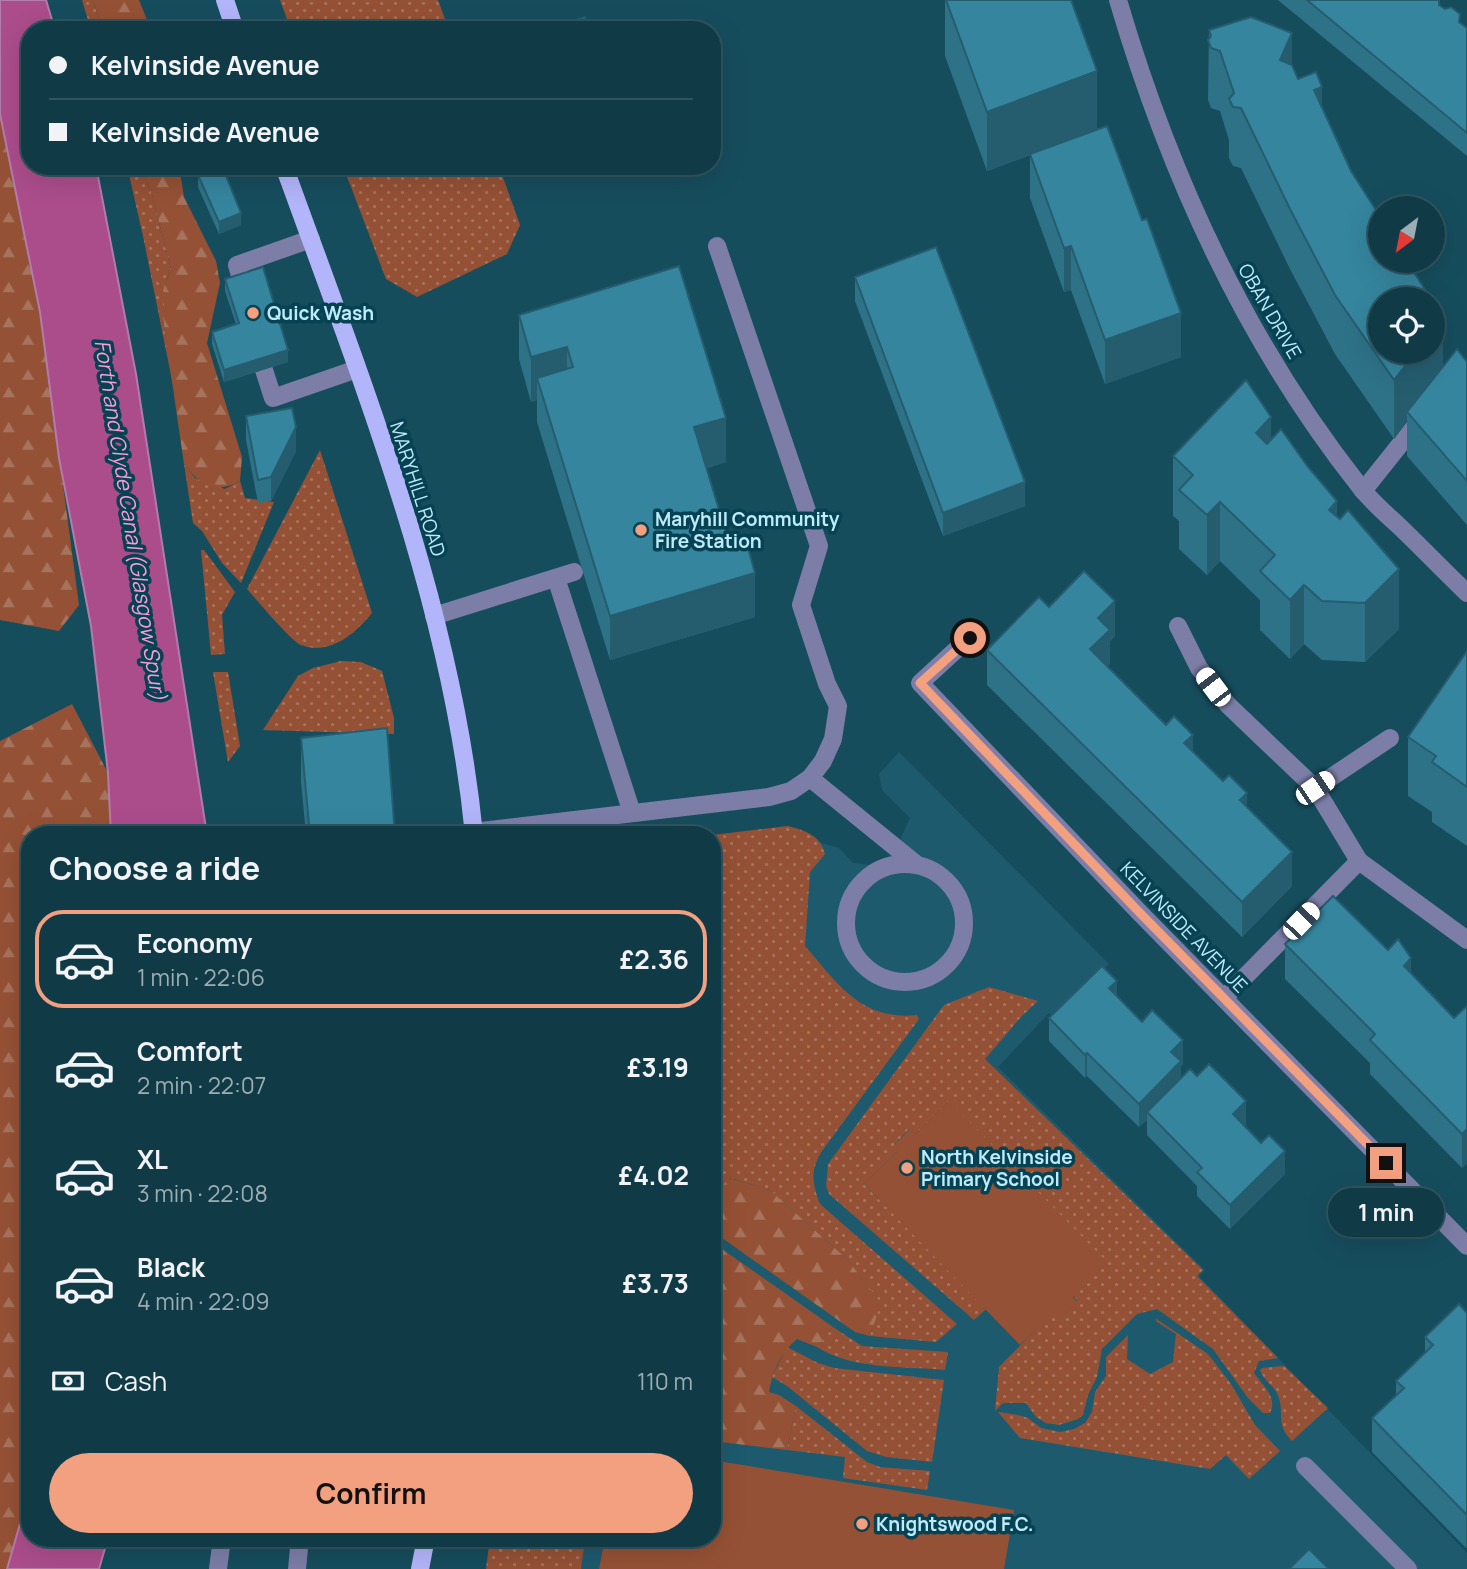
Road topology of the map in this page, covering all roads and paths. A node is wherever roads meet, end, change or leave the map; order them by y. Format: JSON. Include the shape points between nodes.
{"nodes":[{"id":1,"x":225,"y":0,"type":"edge"},
{"id":2,"x":1118,"y":0,"type":"edge"},
{"id":3,"x":232,"y":21,"type":"edge"},
{"id":4,"x":287,"y":175,"type":"edge"},
{"id":5,"x":311,"y":239,"type":"junction"},
{"id":6,"x":717,"y":246,"type":"dead end"},
{"id":7,"x":243,"y":286,"type":"edge"},
{"id":8,"x":357,"y":369,"type":"junction"},
{"id":9,"x":264,"y":370,"type":"edge"},
{"id":10,"x":1433,"y":402,"type":"edge"},
{"id":11,"x":1363,"y":491,"type":"junction"},
{"id":12,"x":574,"y":572,"type":"dead end"},
{"id":13,"x":556,"y":578,"type":"junction"},
{"id":14,"x":1467,"y":593,"type":"edge"},
{"id":15,"x":434,"y":615,"type":"junction"},
{"id":16,"x":1178,"y":626,"type":"dead end"},
{"id":17,"x":970,"y":638,"type":"dead end"},
{"id":18,"x":1390,"y":738,"type":"dead end"},
{"id":19,"x":810,"y":778,"type":"junction"},
{"id":20,"x":1315,"y":788,"type":"junction"},
{"id":21,"x":632,"y":813,"type":"junction"},
{"id":22,"x":472,"y":826,"type":"edge"},
{"id":23,"x":534,"y":826,"type":"edge"},
{"id":24,"x":1359,"y":861,"type":"junction"},
{"id":25,"x":916,"y":864,"type":"junction"},
{"id":26,"x":1467,"y":940,"type":"edge"},
{"id":27,"x":1224,"y":998,"type":"junction"},
{"id":28,"x":1465,"y":1239,"type":"edge"},
{"id":29,"x":1305,"y":1465,"type":"dead end"},
{"id":30,"x":221,"y":1547,"type":"edge"},
{"id":31,"x":299,"y":1547,"type":"edge"},
{"id":32,"x":425,"y":1547,"type":"edge"},
{"id":33,"x":218,"y":1569,"type":"edge"},
{"id":34,"x":297,"y":1569,"type":"edge"},
{"id":35,"x":421,"y":1569,"type":"edge"},
{"id":36,"x":1408,"y":1569,"type":"edge"}],
"edges":[{"from":1,"to":3,"type":"main road"},
{"from":2,"to":11,"type":"street","name":"OBAN DRIVE","via":[[1168,149],[1207,242],[1278,368]]},
{"from":4,"to":5,"type":"main road","name":"MARYHILL ROAD"},
{"from":5,"to":7,"type":"street","via":[[237,265]]},
{"from":5,"to":8,"type":"main road","name":"MARYHILL ROAD"},
{"from":6,"to":19,"type":"street","via":[[819,546],[802,605],[838,706],[833,739]]},
{"from":8,"to":9,"type":"street","via":[[273,398]]},
{"from":8,"to":15,"type":"main road","name":"MARYHILL ROAD"},
{"from":10,"to":11,"type":"street"},
{"from":11,"to":14,"type":"street","name":"OBAN DRIVE"},
{"from":12,"to":13,"type":"street"},
{"from":13,"to":15,"type":"street"},
{"from":13,"to":21,"type":"street"},
{"from":15,"to":22,"type":"main road","name":"MARYHILL ROAD","via":[[456,708]]},
{"from":16,"to":20,"type":"street","via":[[1199,668],[1228,705]]},
{"from":17,"to":27,"type":"street","name":"KELVINSIDE AVENUE","via":[[920,683]]},
{"from":18,"to":20,"type":"street"},
{"from":19,"to":21,"type":"street","via":[[791,791],[769,797]]},
{"from":19,"to":25,"type":"street"},
{"from":20,"to":24,"type":"street"},
{"from":21,"to":23,"type":"street"},
{"from":24,"to":26,"type":"street"},
{"from":24,"to":27,"type":"street"},
{"from":25,"to":25,"type":"street","via":[[949,883],[960,900],[965,918],[963,937],[956,955],[926,979],[888,981],[870,972],[856,957],[848,939],[850,900],[861,883],[877,871],[896,864]]},
{"from":27,"to":28,"type":"street","name":"KELVINSIDE AVENUE"},
{"from":29,"to":36,"type":"street"},
{"from":30,"to":33,"type":"street"},
{"from":31,"to":34,"type":"street"},
{"from":32,"to":35,"type":"main road"}]}
